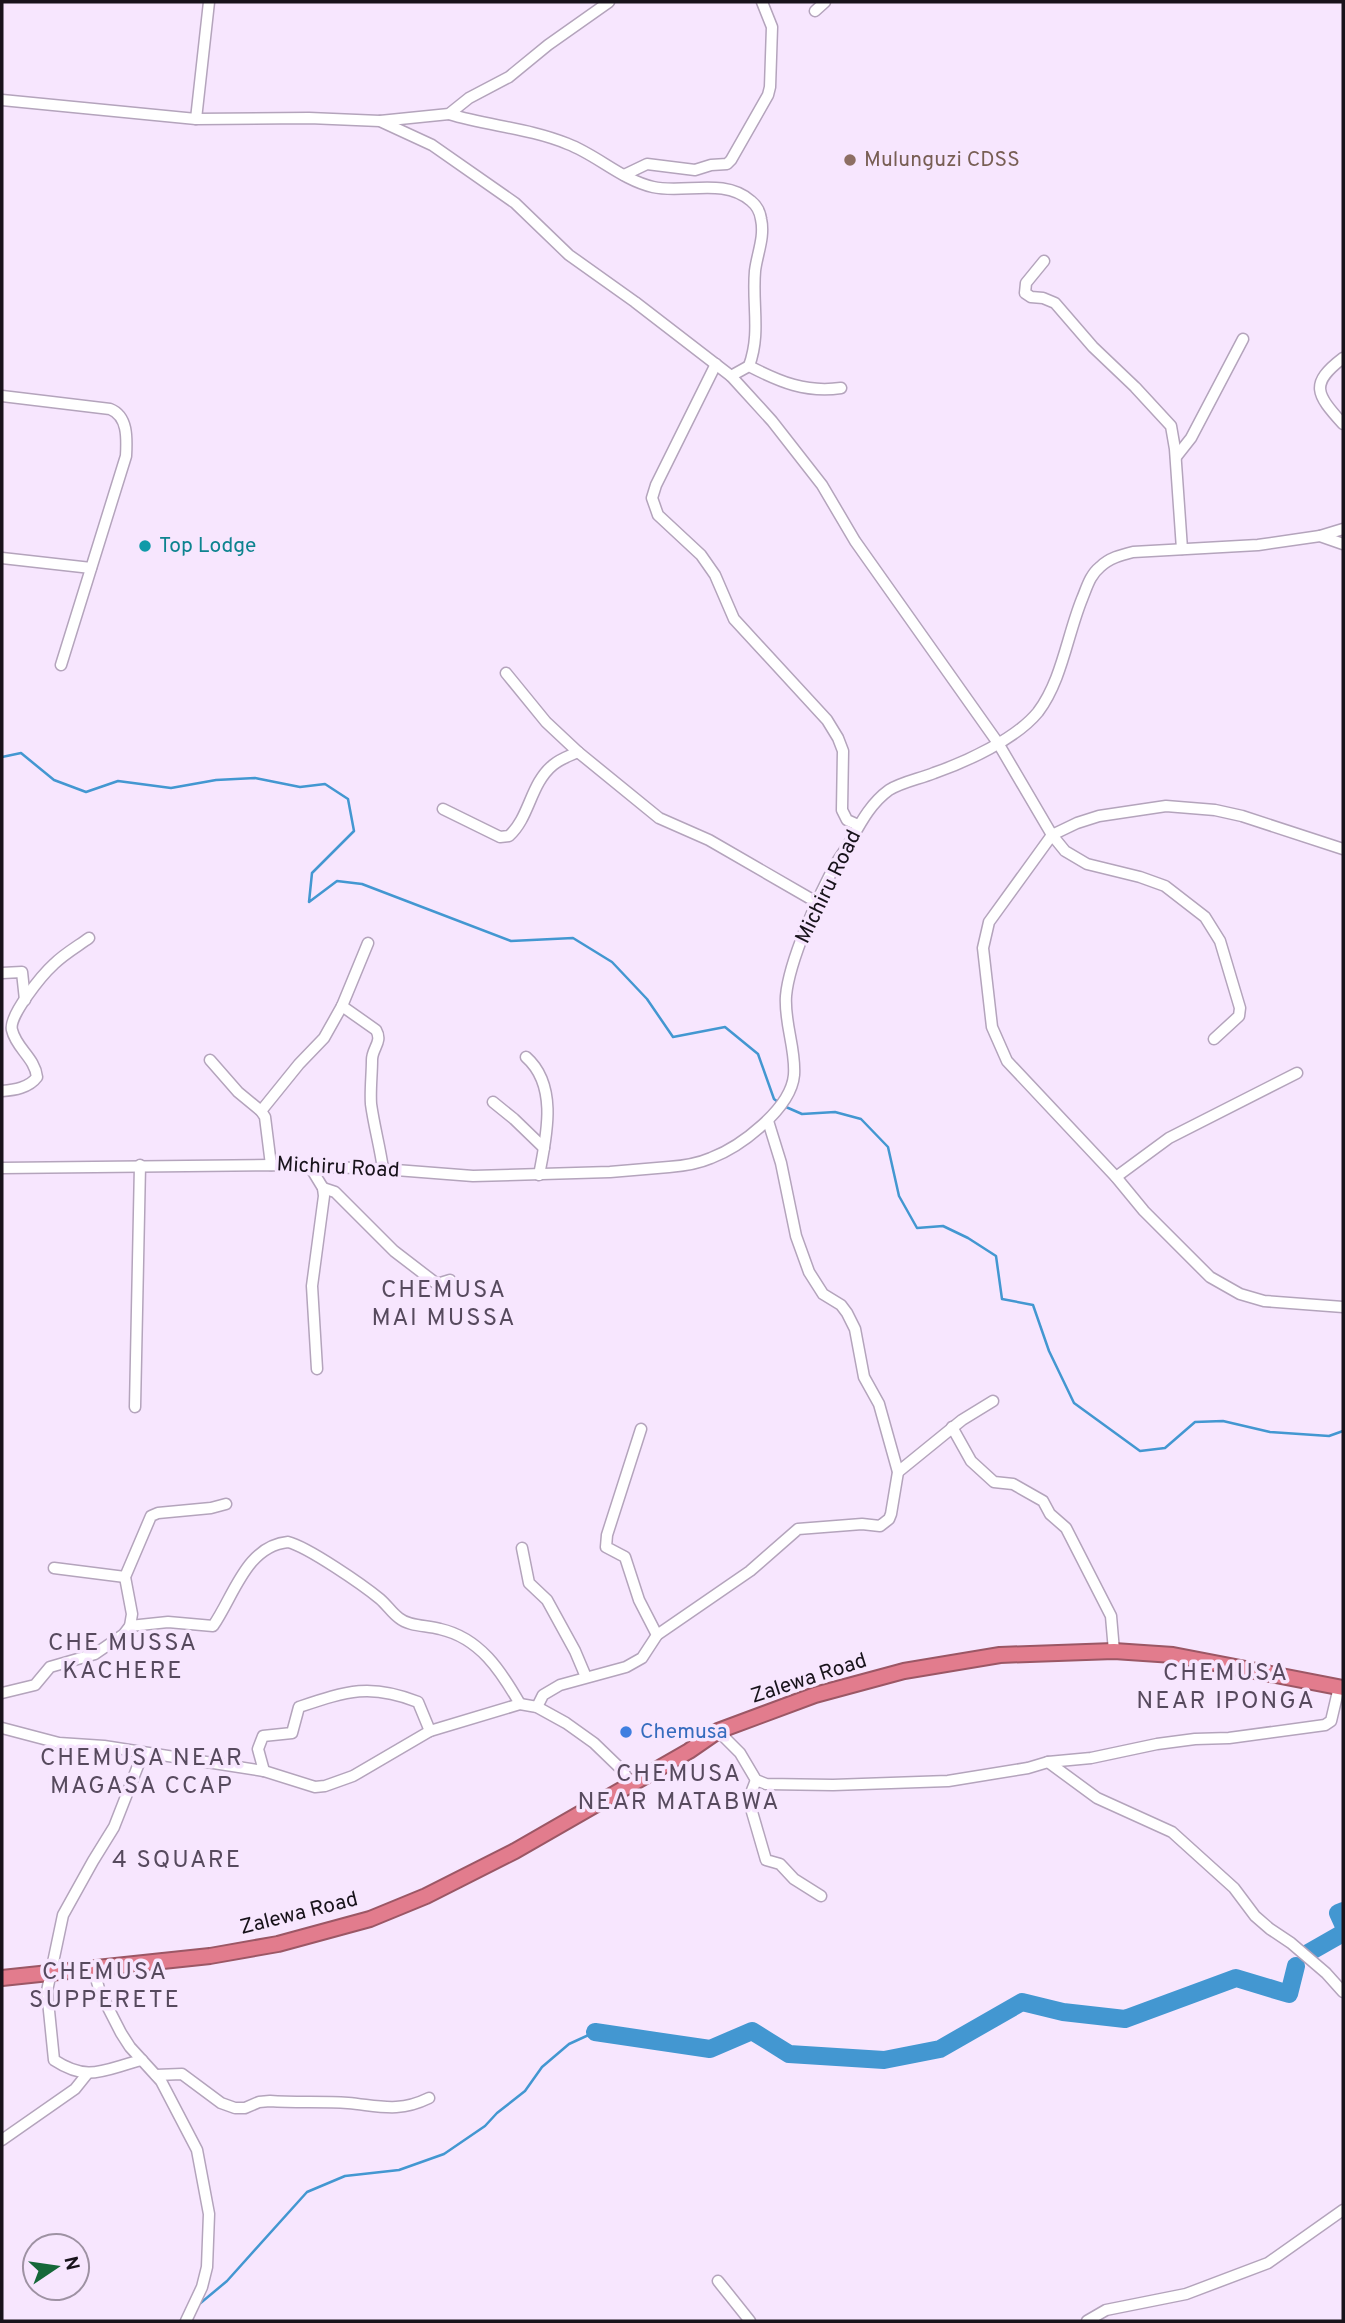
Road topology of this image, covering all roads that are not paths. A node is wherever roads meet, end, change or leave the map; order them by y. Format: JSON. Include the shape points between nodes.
{"nodes":[{"id":1,"x":209,"y":2,"type":"edge"},
{"id":2,"x":609,"y":2,"type":"edge"},
{"id":3,"x":762,"y":2,"type":"edge"},
{"id":4,"x":825,"y":2,"type":"edge"},
{"id":5,"x":815,"y":11,"type":"dead end"},
{"id":6,"x":2,"y":100,"type":"edge"},
{"id":7,"x":449,"y":114,"type":"junction"},
{"id":8,"x":196,"y":118,"type":"junction"},
{"id":9,"x":380,"y":121,"type":"junction"},
{"id":10,"x":624,"y":175,"type":"junction"},
{"id":11,"x":1044,"y":261,"type":"dead end"},
{"id":12,"x":1243,"y":340,"type":"dead end"},
{"id":13,"x":1343,"y":358,"type":"edge"},
{"id":14,"x":716,"y":364,"type":"junction"},
{"id":15,"x":749,"y":366,"type":"junction"},
{"id":16,"x":731,"y":376,"type":"junction"},
{"id":17,"x":841,"y":388,"type":"dead end"},
{"id":18,"x":2,"y":396,"type":"edge"},
{"id":19,"x":1343,"y":424,"type":"edge"},
{"id":20,"x":1176,"y":457,"type":"junction"},
{"id":21,"x":1343,"y":529,"type":"edge"},
{"id":22,"x":1320,"y":536,"type":"junction"},
{"id":23,"x":1343,"y":544,"type":"edge"},
{"id":24,"x":1182,"y":549,"type":"junction"},
{"id":25,"x":2,"y":558,"type":"edge"},
{"id":26,"x":91,"y":568,"type":"junction"},
{"id":27,"x":61,"y":665,"type":"dead end"},
{"id":28,"x":506,"y":673,"type":"dead end"},
{"id":29,"x":998,"y":743,"type":"junction"},
{"id":30,"x":578,"y":752,"type":"junction"},
{"id":31,"x":443,"y":809,"type":"dead end"},
{"id":32,"x":858,"y":825,"type":"junction"},
{"id":33,"x":1052,"y":835,"type":"junction"},
{"id":34,"x":1343,"y":849,"type":"edge"},
{"id":35,"x":818,"y":903,"type":"junction"},
{"id":36,"x":89,"y":938,"type":"dead end"},
{"id":37,"x":368,"y":943,"type":"dead end"},
{"id":38,"x":2,"y":973,"type":"edge"},
{"id":39,"x":25,"y":1000,"type":"junction"},
{"id":40,"x":342,"y":1006,"type":"junction"},
{"id":41,"x":1214,"y":1039,"type":"dead end"},
{"id":42,"x":526,"y":1057,"type":"dead end"},
{"id":43,"x":210,"y":1060,"type":"dead end"},
{"id":44,"x":1297,"y":1073,"type":"dead end"},
{"id":45,"x":2,"y":1091,"type":"edge"},
{"id":46,"x":492,"y":1102,"type":"dead end"},
{"id":47,"x":261,"y":1111,"type":"junction"},
{"id":48,"x":768,"y":1121,"type":"junction"},
{"id":49,"x":544,"y":1148,"type":"junction"},
{"id":50,"x":271,"y":1165,"type":"junction"},
{"id":51,"x":140,"y":1166,"type":"junction"},
{"id":52,"x":309,"y":1166,"type":"junction"},
{"id":53,"x":2,"y":1168,"type":"edge"},
{"id":54,"x":383,"y":1169,"type":"junction"},
{"id":55,"x":538,"y":1175,"type":"junction"},
{"id":56,"x":1116,"y":1177,"type":"junction"},
{"id":57,"x":323,"y":1188,"type":"junction"},
{"id":58,"x":450,"y":1280,"type":"dead end"},
{"id":59,"x":1343,"y":1307,"type":"edge"},
{"id":60,"x":317,"y":1369,"type":"dead end"},
{"id":61,"x":993,"y":1401,"type":"dead end"},
{"id":62,"x":135,"y":1407,"type":"dead end"},
{"id":63,"x":952,"y":1427,"type":"junction"},
{"id":64,"x":641,"y":1429,"type":"dead end"},
{"id":65,"x":898,"y":1472,"type":"junction"},
{"id":66,"x":226,"y":1504,"type":"dead end"},
{"id":67,"x":522,"y":1548,"type":"dead end"},
{"id":68,"x":54,"y":1567,"type":"dead end"},
{"id":69,"x":125,"y":1577,"type":"junction"},
{"id":70,"x":130,"y":1626,"type":"junction"},
{"id":71,"x":657,"y":1635,"type":"junction"},
{"id":72,"x":1114,"y":1651,"type":"junction"},
{"id":73,"x":586,"y":1677,"type":"junction"},
{"id":74,"x":1341,"y":1688,"type":"edge"},
{"id":75,"x":2,"y":1693,"type":"edge"},
{"id":76,"x":520,"y":1704,"type":"junction"},
{"id":77,"x":537,"y":1707,"type":"junction"},
{"id":78,"x":2,"y":1728,"type":"edge"},
{"id":79,"x":430,"y":1731,"type":"junction"},
{"id":80,"x":718,"y":1731,"type":"junction"},
{"id":81,"x":143,"y":1753,"type":"junction"},
{"id":82,"x":1048,"y":1762,"type":"junction"},
{"id":83,"x":264,"y":1771,"type":"junction"},
{"id":84,"x":756,"y":1780,"type":"junction"},
{"id":85,"x":631,"y":1784,"type":"junction"},
{"id":86,"x":821,"y":1896,"type":"dead end"},
{"id":87,"x":93,"y":1968,"type":"junction"},
{"id":88,"x":50,"y":1974,"type":"junction"},
{"id":89,"x":2,"y":1978,"type":"edge"},
{"id":90,"x":1343,"y":1992,"type":"edge"},
{"id":91,"x":142,"y":2060,"type":"junction"},
{"id":92,"x":87,"y":2074,"type":"junction"},
{"id":93,"x":156,"y":2075,"type":"junction"},
{"id":94,"x":429,"y":2098,"type":"dead end"},
{"id":95,"x":2,"y":2140,"type":"edge"},
{"id":96,"x":1343,"y":2210,"type":"edge"},
{"id":97,"x":718,"y":2281,"type":"dead end"},
{"id":98,"x":186,"y":2321,"type":"edge"},
{"id":99,"x":750,"y":2321,"type":"edge"},
{"id":100,"x":1087,"y":2321,"type":"edge"}],
"edges":[{"from":1,"to":8,"type":"street"},
{"from":2,"to":7,"type":"street","via":[[509,77],[468,98]]},
{"from":3,"to":10,"type":"street","via":[[772,27],[770,87],[731,160],[695,170],[647,164]]},
{"from":4,"to":5,"type":"street"},
{"from":6,"to":8,"type":"street"},
{"from":7,"to":9,"type":"street"},
{"from":7,"to":10,"type":"street","via":[[560,141]]},
{"from":8,"to":9,"type":"street"},
{"from":9,"to":14,"type":"street","via":[[432,145],[515,203],[569,255]]},
{"from":10,"to":15,"type":"street","via":[[652,187],[731,190],[750,199],[758,209],[762,234],[755,270],[757,335]]},
{"from":11,"to":20,"type":"street","via":[[1026,283],[1025,293],[1055,303],[1165,417]]},
{"from":12,"to":20,"type":"street","via":[[1191,438]]},
{"from":13,"to":19,"type":"street","via":[[1323,375],[1319,385],[1322,397]]},
{"from":14,"to":16,"type":"street"},
{"from":14,"to":32,"type":"street","via":[[656,485],[652,503],[658,515],[711,568],[734,619],[830,724],[843,751],[844,816]]},
{"from":15,"to":16,"type":"street"},
{"from":15,"to":17,"type":"street","via":[[804,389]]},
{"from":16,"to":29,"type":"street","via":[[822,485],[855,541]]},
{"from":18,"to":26,"type":"street","via":[[110,409],[122,416],[126,456]]},
{"from":20,"to":24,"type":"street"},
{"from":21,"to":22,"type":"street"},
{"from":22,"to":23,"type":"street","name":"Michiru Road"},
{"from":22,"to":24,"type":"street","name":"Michiru Road"},
{"from":24,"to":29,"type":"street","name":"Michiru Road","via":[[1124,554],[1100,567],[1079,607],[1048,697],[1036,714]]},
{"from":25,"to":26,"type":"street"},
{"from":26,"to":27,"type":"street"},
{"from":28,"to":30,"type":"street"},
{"from":29,"to":32,"type":"street","name":"Michiru Road","via":[[965,762],[891,789]]},
{"from":29,"to":33,"type":"street"},
{"from":30,"to":31,"type":"street","via":[[546,772],[524,819],[509,836],[500,837]]},
{"from":30,"to":35,"type":"street","via":[[659,818],[709,840]]},
{"from":32,"to":35,"type":"street","name":"Michiru Road"},
{"from":33,"to":34,"type":"street","via":[[1099,816],[1188,807],[1242,816]]},
{"from":33,"to":41,"type":"street","via":[[1073,858],[1165,886],[1205,917],[1220,941],[1240,1008],[1239,1016]]},
{"from":33,"to":56,"type":"street","via":[[989,922],[983,948],[990,1017],[1007,1061]]},
{"from":35,"to":48,"type":"street","name":"Michiru Road","via":[[803,936],[786,997],[792,1085]]},
{"from":36,"to":39,"type":"street","via":[[53,965]]},
{"from":37,"to":40,"type":"street"},
{"from":38,"to":39,"type":"street","via":[[22,972]]},
{"from":39,"to":45,"type":"street","via":[[11,1029],[37,1077],[16,1090]]},
{"from":40,"to":47,"type":"street","via":[[324,1038]]},
{"from":40,"to":54,"type":"street","via":[[379,1035],[372,1055],[371,1102]]},
{"from":42,"to":49,"type":"street","via":[[545,1092],[548,1123]]},
{"from":43,"to":47,"type":"street"},
{"from":44,"to":56,"type":"street","via":[[1169,1138]]},
{"from":46,"to":49,"type":"street"},
{"from":47,"to":50,"type":"street","via":[[267,1124]]},
{"from":48,"to":55,"type":"street","name":"Michiru Road","via":[[725,1152],[686,1166]]},
{"from":48,"to":65,"type":"street","via":[[809,1272],[818,1289],[841,1305],[851,1320],[864,1377],[879,1404]]},
{"from":49,"to":55,"type":"street"},
{"from":50,"to":51,"type":"street","name":"Michiru Road"},
{"from":50,"to":52,"type":"street","name":"Michiru Road"},
{"from":51,"to":53,"type":"street","name":"Michiru Road"},
{"from":51,"to":62,"type":"street"},
{"from":52,"to":54,"type":"street","name":"Michiru Road"},
{"from":52,"to":57,"type":"street"},
{"from":54,"to":55,"type":"street","name":"Michiru Road","via":[[473,1176]]},
{"from":56,"to":59,"type":"street","via":[[1218,1283],[1264,1301]]},
{"from":57,"to":58,"type":"street","via":[[335,1192],[424,1276],[438,1284]]},
{"from":57,"to":60,"type":"street","via":[[312,1286]]},
{"from":61,"to":63,"type":"street"},
{"from":63,"to":65,"type":"street"},
{"from":63,"to":72,"type":"street","via":[[971,1461],[994,1482],[1013,1484],[1043,1501],[1066,1528],[1111,1616]]},
{"from":64,"to":71,"type":"street","via":[[606,1547],[625,1557],[639,1601]]},
{"from":65,"to":71,"type":"street","via":[[891,1514],[885,1523],[798,1529],[750,1571]]},
{"from":66,"to":69,"type":"street","via":[[151,1516]]},
{"from":67,"to":73,"type":"street","via":[[529,1583],[547,1600]]},
{"from":68,"to":69,"type":"street"},
{"from":69,"to":70,"type":"street","via":[[132,1607]]},
{"from":70,"to":75,"type":"street","via":[[102,1651],[50,1667],[35,1685]]},
{"from":70,"to":76,"type":"street","via":[[168,1622],[213,1626],[257,1554],[288,1542],[324,1560],[401,1620],[468,1639],[504,1676]]},
{"from":71,"to":73,"type":"street","via":[[636,1662]]},
{"from":72,"to":74,"type":"highway","name":"Zalewa Road","via":[[1173,1655]]},
{"from":72,"to":80,"type":"highway","name":"Zalewa Road","via":[[1000,1656],[904,1671],[815,1695]]},
{"from":73,"to":77,"type":"street","via":[[543,1695]]},
{"from":74,"to":82,"type":"street","via":[[1331,1721],[1325,1725],[1185,1740]]},
{"from":76,"to":77,"type":"street"},
{"from":76,"to":79,"type":"street"},
{"from":77,"to":85,"type":"street","via":[[594,1743]]},
{"from":78,"to":81,"type":"street","via":[[59,1742]]},
{"from":79,"to":83,"type":"street","via":[[330,1785],[315,1787]]},
{"from":79,"to":83,"type":"street","via":[[418,1702],[395,1693],[344,1693],[299,1707],[292,1733],[263,1736],[258,1749]]},
{"from":80,"to":84,"type":"street","via":[[740,1753]]},
{"from":80,"to":85,"type":"highway","name":"Zalewa Road"},
{"from":81,"to":83,"type":"street"},
{"from":81,"to":88,"type":"street","via":[[114,1827],[63,1915]]},
{"from":82,"to":84,"type":"street","via":[[948,1781],[833,1785]]},
{"from":82,"to":90,"type":"street","via":[[1097,1798],[1172,1832],[1234,1888],[1255,1916]]},
{"from":84,"to":86,"type":"street","via":[[750,1804],[766,1860],[780,1864]]},
{"from":85,"to":87,"type":"highway","name":"Zalewa Road","via":[[475,1872],[370,1919],[242,1950]]},
{"from":87,"to":88,"type":"highway","name":"Zalewa Road"},
{"from":87,"to":91,"type":"street","via":[[121,2034]]},
{"from":88,"to":89,"type":"highway","name":"Zalewa Road"},
{"from":88,"to":92,"type":"street","via":[[47,1992],[54,2060]]},
{"from":91,"to":92,"type":"street"},
{"from":91,"to":93,"type":"street"},
{"from":92,"to":95,"type":"street","via":[[75,2089]]},
{"from":93,"to":94,"type":"street","via":[[182,2074],[221,2103],[238,2109],[270,2101],[394,2109]]},
{"from":93,"to":98,"type":"street","via":[[197,2150],[208,2209],[207,2267]]},
{"from":96,"to":100,"type":"street","via":[[1268,2263],[1186,2294],[1106,2310]]},
{"from":97,"to":99,"type":"street"}]}
